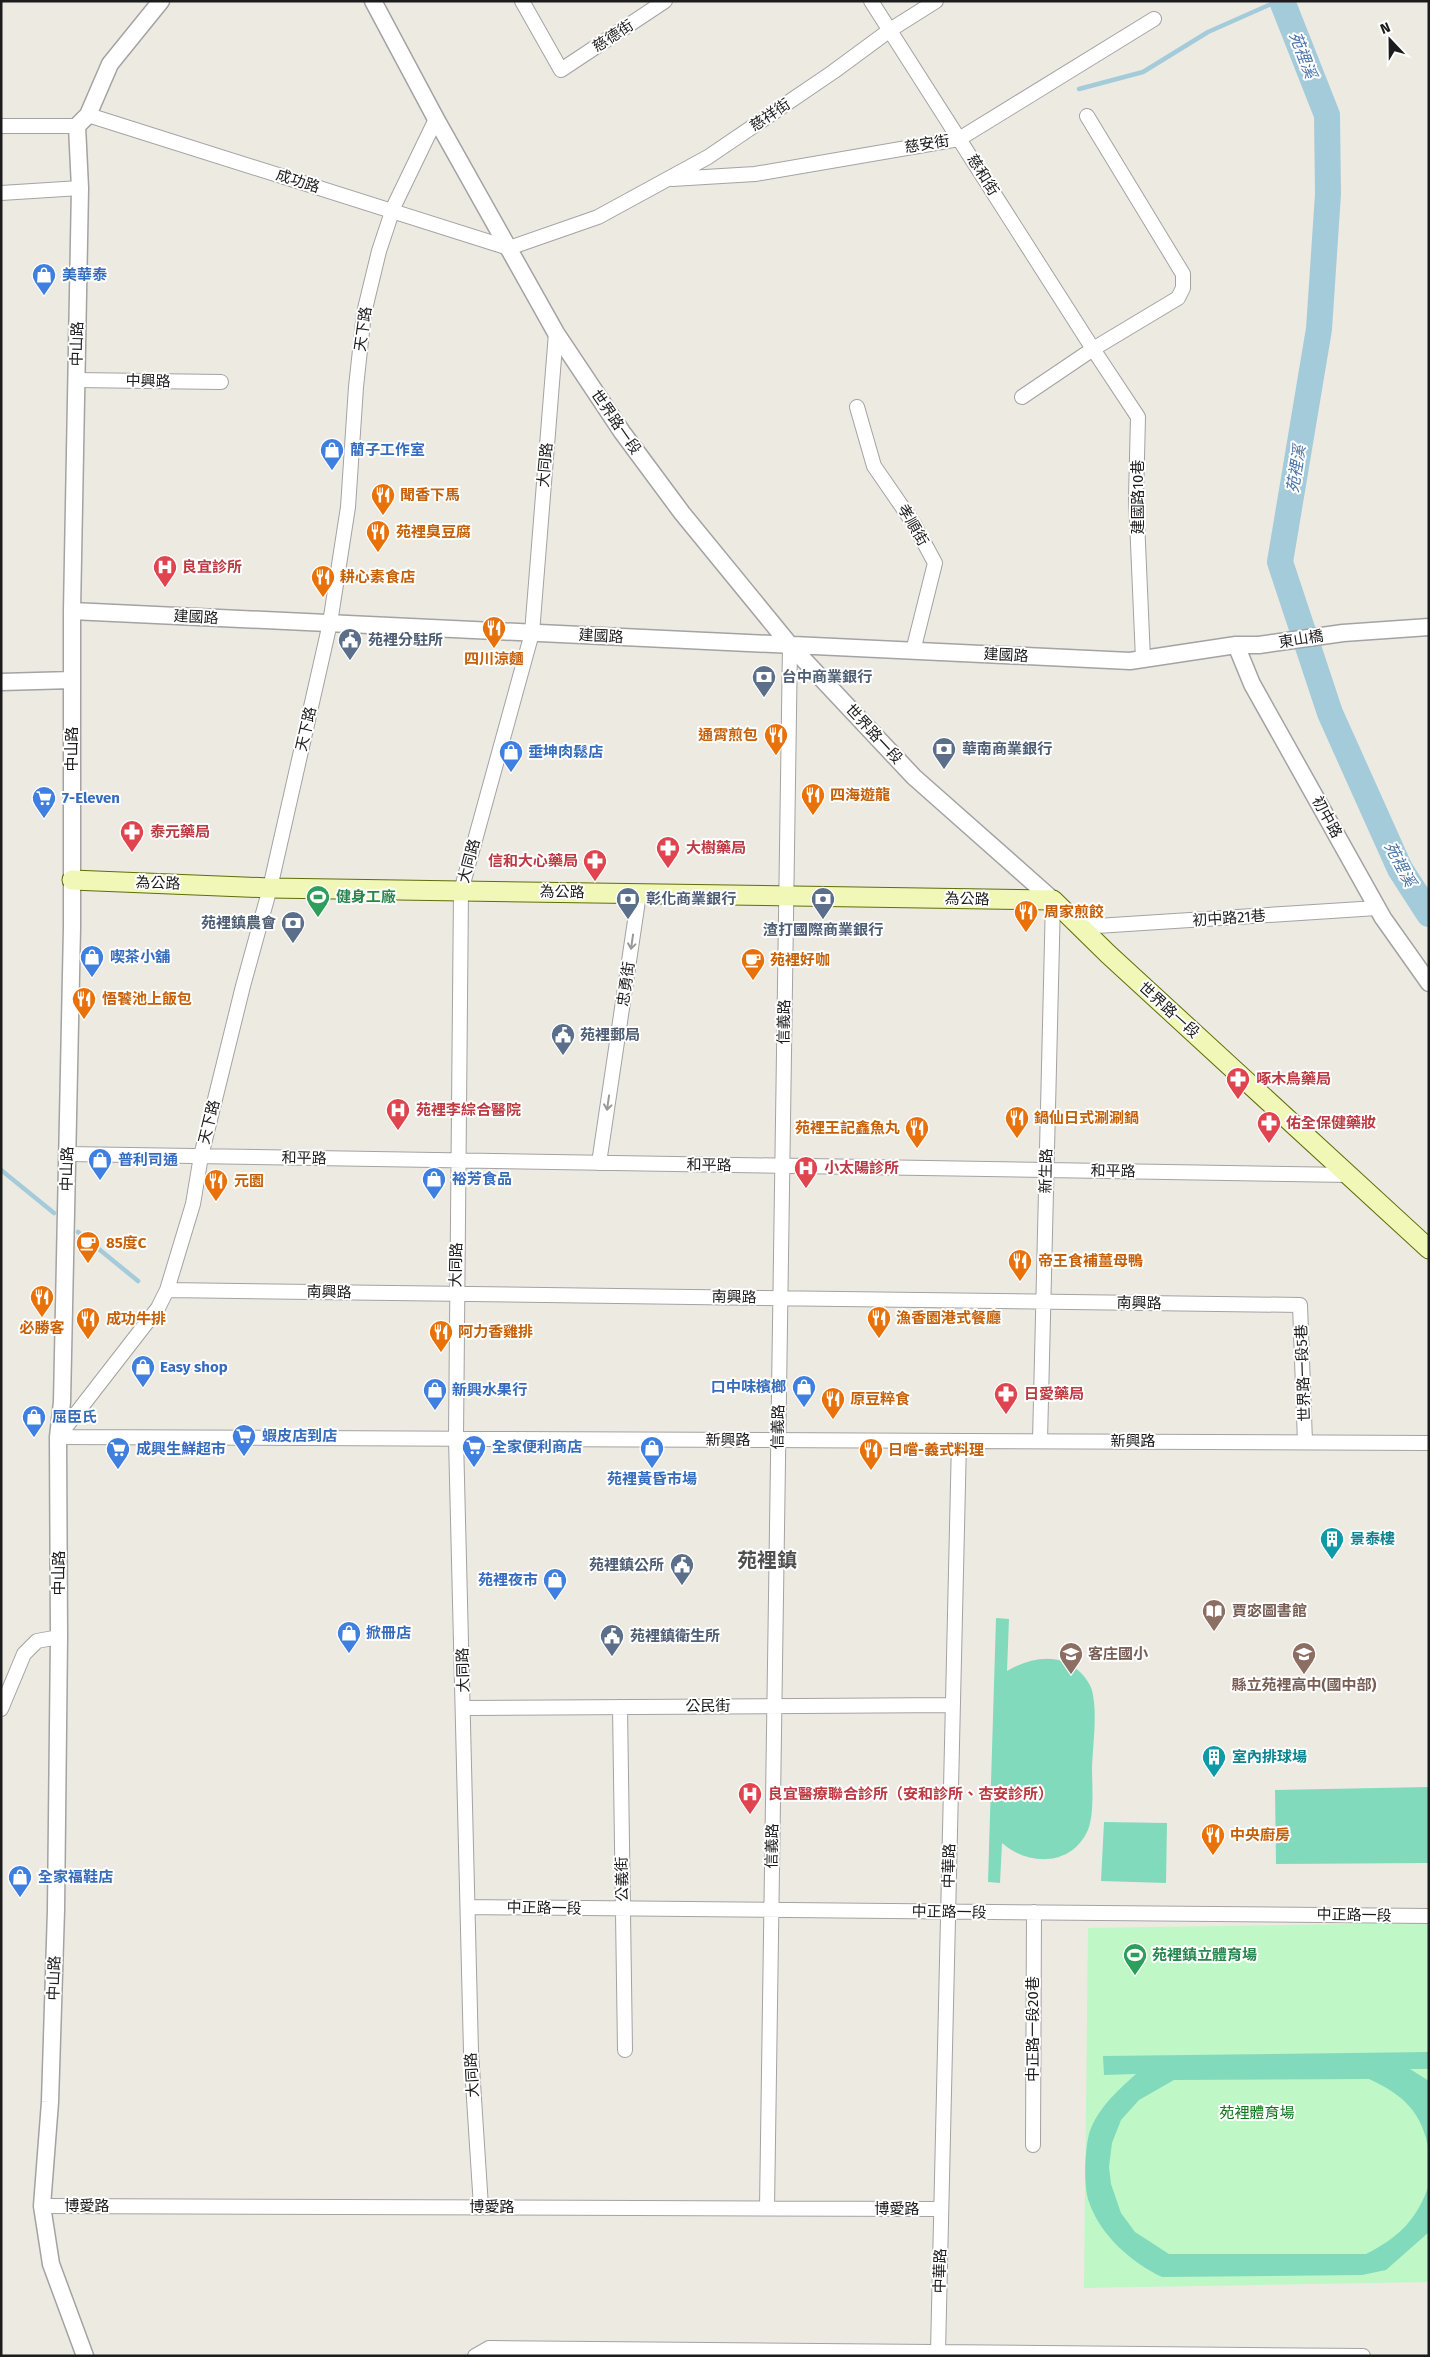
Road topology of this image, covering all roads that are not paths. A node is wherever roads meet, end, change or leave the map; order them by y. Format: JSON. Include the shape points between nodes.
{"nodes":[{"id":1,"x":161,"y":1,"type":"edge"},
{"id":2,"x":373,"y":1,"type":"edge"},
{"id":3,"x":522,"y":1,"type":"edge"},
{"id":4,"x":665,"y":1,"type":"edge"},
{"id":5,"x":872,"y":1,"type":"edge"},
{"id":6,"x":936,"y":1,"type":"edge"},
{"id":7,"x":1154,"y":19,"type":"dead end"},
{"id":8,"x":890,"y":30,"type":"junction"},
{"id":9,"x":1087,"y":116,"type":"dead end"},
{"id":10,"x":436,"y":119,"type":"junction"},
{"id":11,"x":82,"y":120,"type":"junction"},
{"id":12,"x":1,"y":126,"type":"edge"},
{"id":13,"x":960,"y":139,"type":"junction"},
{"id":14,"x":669,"y":179,"type":"junction"},
{"id":15,"x":80,"y":188,"type":"junction"},
{"id":16,"x":1,"y":193,"type":"edge"},
{"id":17,"x":392,"y":211,"type":"junction"},
{"id":18,"x":509,"y":248,"type":"junction"},
{"id":19,"x":556,"y":333,"type":"junction"},
{"id":20,"x":1093,"y":349,"type":"junction"},
{"id":21,"x":76,"y":380,"type":"junction"},
{"id":22,"x":221,"y":382,"type":"dead end"},
{"id":23,"x":1022,"y":397,"type":"dead end"},
{"id":24,"x":857,"y":407,"type":"dead end"},
{"id":25,"x":72,"y":611,"type":"junction"},
{"id":26,"x":330,"y":623,"type":"junction"},
{"id":27,"x":1429,"y":627,"type":"edge"},
{"id":28,"x":532,"y":633,"type":"junction"},
{"id":29,"x":1236,"y":644,"type":"junction"},
{"id":30,"x":790,"y":645,"type":"junction"},
{"id":31,"x":913,"y":650,"type":"junction"},
{"id":32,"x":1136,"y":660,"type":"junction"},
{"id":33,"x":72,"y":680,"type":"junction"},
{"id":34,"x":1,"y":682,"type":"edge"},
{"id":35,"x":72,"y":880,"type":"junction"},
{"id":36,"x":270,"y":888,"type":"junction"},
{"id":37,"x":461,"y":891,"type":"junction"},
{"id":38,"x":639,"y":894,"type":"junction"},
{"id":39,"x":786,"y":896,"type":"junction"},
{"id":40,"x":1053,"y":900,"type":"junction"},
{"id":41,"x":1377,"y":908,"type":"junction"},
{"id":42,"x":1081,"y":927,"type":"junction"},
{"id":43,"x":1429,"y":983,"type":"edge"},
{"id":44,"x":67,"y":1154,"type":"junction"},
{"id":45,"x":201,"y":1156,"type":"junction"},
{"id":46,"x":458,"y":1160,"type":"junction"},
{"id":47,"x":599,"y":1163,"type":"junction"},
{"id":48,"x":782,"y":1166,"type":"junction"},
{"id":49,"x":1046,"y":1170,"type":"junction"},
{"id":50,"x":1350,"y":1175,"type":"junction"},
{"id":51,"x":1429,"y":1249,"type":"edge"},
{"id":52,"x":167,"y":1290,"type":"junction"},
{"id":53,"x":456,"y":1294,"type":"junction"},
{"id":54,"x":780,"y":1298,"type":"junction"},
{"id":55,"x":1043,"y":1302,"type":"junction"},
{"id":56,"x":1300,"y":1305,"type":"joint"},
{"id":57,"x":58,"y":1437,"type":"junction"},
{"id":58,"x":456,"y":1438,"type":"junction"},
{"id":59,"x":778,"y":1440,"type":"junction"},
{"id":60,"x":959,"y":1441,"type":"junction"},
{"id":61,"x":1040,"y":1441,"type":"junction"},
{"id":62,"x":1305,"y":1442,"type":"junction"},
{"id":63,"x":1429,"y":1443,"type":"edge"},
{"id":64,"x":59,"y":1637,"type":"junction"},
{"id":65,"x":953,"y":1705,"type":"junction"},
{"id":66,"x":774,"y":1706,"type":"junction"},
{"id":67,"x":620,"y":1707,"type":"junction"},
{"id":68,"x":464,"y":1708,"type":"junction"},
{"id":69,"x":1,"y":1709,"type":"edge"},
{"id":70,"x":468,"y":1907,"type":"junction"},
{"id":71,"x":623,"y":1908,"type":"junction"},
{"id":72,"x":772,"y":1910,"type":"junction"},
{"id":73,"x":948,"y":1912,"type":"junction"},
{"id":74,"x":1034,"y":1912,"type":"junction"},
{"id":75,"x":1429,"y":1916,"type":"edge"},
{"id":76,"x":625,"y":2050,"type":"dead end"},
{"id":77,"x":1033,"y":2145,"type":"dead end"},
{"id":78,"x":42,"y":2206,"type":"junction"},
{"id":79,"x":481,"y":2207,"type":"junction"},
{"id":80,"x":767,"y":2208,"type":"junction"},
{"id":81,"x":941,"y":2209,"type":"junction"},
{"id":82,"x":938,"y":2352,"type":"junction"},
{"id":83,"x":85,"y":2356,"type":"edge"},
{"id":84,"x":474,"y":2356,"type":"edge"},
{"id":85,"x":1363,"y":2356,"type":"edge"}],
"edges":[{"from":1,"to":11,"type":"street","name":"中山路","via":[[110,64]]},
{"from":2,"to":10,"type":"street"},
{"from":3,"to":4,"type":"street","name":"慈德街","via":[[561,70]]},
{"from":5,"to":8,"type":"street","name":"慈和街"},
{"from":6,"to":8,"type":"street","name":"慈祥街"},
{"from":7,"to":13,"type":"street","name":"慈安街"},
{"from":8,"to":13,"type":"street","name":"慈和街"},
{"from":8,"to":14,"type":"street","name":"慈祥街","via":[[708,157]]},
{"from":9,"to":20,"type":"street","via":[[1183,274],[1183,288],[1178,298]]},
{"from":10,"to":17,"type":"street","name":"天下路"},
{"from":10,"to":18,"type":"street","name":"世界路一段"},
{"from":11,"to":12,"type":"street","name":"成功路"},
{"from":11,"to":15,"type":"street","name":"中山路"},
{"from":11,"to":17,"type":"street","name":"成功路"},
{"from":13,"to":14,"type":"street","name":"慈安街","via":[[755,174]]},
{"from":13,"to":20,"type":"street","name":"慈和街"},
{"from":14,"to":18,"type":"street","name":"慈祥街","via":[[598,217]]},
{"from":15,"to":16,"type":"street"},
{"from":15,"to":21,"type":"street","name":"中山路"},
{"from":17,"to":18,"type":"street","name":"成功路"},
{"from":17,"to":26,"type":"street","name":"天下路","via":[[364,313],[348,507]]},
{"from":18,"to":19,"type":"street","name":"世界路一段"},
{"from":19,"to":28,"type":"street","name":"大同路"},
{"from":19,"to":30,"type":"street","name":"世界路一段","via":[[622,432],[676,505]]},
{"from":20,"to":23,"type":"street"},
{"from":20,"to":32,"type":"street","name":"建國路10巷","via":[[1138,417]]},
{"from":21,"to":22,"type":"street","name":"中興路"},
{"from":21,"to":25,"type":"street","name":"中山路"},
{"from":24,"to":31,"type":"street","name":"孝順街","via":[[874,466],[914,524],[935,563]]},
{"from":25,"to":26,"type":"street","name":"建國路"},
{"from":25,"to":33,"type":"street","name":"中山路"},
{"from":26,"to":28,"type":"street","name":"建國路"},
{"from":26,"to":36,"type":"street","name":"天下路"},
{"from":27,"to":29,"type":"street","name":"東山橋","via":[[1343,633],[1259,645]]},
{"from":28,"to":30,"type":"street","name":"建國路"},
{"from":28,"to":37,"type":"street","name":"大同路"},
{"from":29,"to":32,"type":"street","name":"建國路"},
{"from":29,"to":41,"type":"street","name":"初中路","via":[[1252,684]]},
{"from":30,"to":31,"type":"street","name":"建國路"},
{"from":30,"to":39,"type":"street","name":"信義路"},
{"from":30,"to":40,"type":"street","name":"世界路一段","via":[[914,777]]},
{"from":31,"to":32,"type":"street","name":"建國路"},
{"from":33,"to":34,"type":"street"},
{"from":33,"to":35,"type":"street","name":"中山路"},
{"from":35,"to":36,"type":"main road","name":"為公路"},
{"from":35,"to":44,"type":"street","name":"中山路"},
{"from":36,"to":37,"type":"main road","name":"為公路"},
{"from":36,"to":45,"type":"street","name":"天下路"},
{"from":37,"to":38,"type":"main road","name":"為公路"},
{"from":37,"to":46,"type":"street","name":"大同路"},
{"from":38,"to":39,"type":"main road","name":"為公路"},
{"from":38,"to":47,"type":"street","name":"忠勇街","one_way":true},
{"from":39,"to":40,"type":"main road","name":"為公路"},
{"from":39,"to":48,"type":"street","name":"信義路"},
{"from":40,"to":42,"type":"main road","name":"世界路一段"},
{"from":40,"to":49,"type":"street","name":"新生路"},
{"from":41,"to":42,"type":"street","name":"初中路21巷"},
{"from":41,"to":43,"type":"street","name":"初中路"},
{"from":42,"to":50,"type":"main road","name":"世界路一段"},
{"from":44,"to":45,"type":"street","name":"和平路"},
{"from":44,"to":57,"type":"street","name":"中山路","via":[[62,1402]]},
{"from":45,"to":46,"type":"street","name":"和平路"},
{"from":45,"to":52,"type":"street","name":"天下路","via":[[193,1204]]},
{"from":46,"to":47,"type":"street","name":"和平路"},
{"from":46,"to":53,"type":"street","name":"大同路"},
{"from":47,"to":48,"type":"street","name":"和平路"},
{"from":48,"to":49,"type":"street","name":"和平路"},
{"from":48,"to":54,"type":"street","name":"信義路"},
{"from":49,"to":50,"type":"street","name":"和平路"},
{"from":49,"to":55,"type":"street","name":"新生路"},
{"from":50,"to":51,"type":"main road","name":"世界路一段"},
{"from":52,"to":53,"type":"street","name":"南興路"},
{"from":52,"to":57,"type":"street","name":"天下路","via":[[158,1308]]},
{"from":53,"to":54,"type":"street","name":"南興路"},
{"from":53,"to":58,"type":"street","name":"大同路"},
{"from":54,"to":55,"type":"street","name":"南興路"},
{"from":54,"to":59,"type":"street","name":"信義路"},
{"from":55,"to":56,"type":"street","name":"南興路"},
{"from":55,"to":61,"type":"street","name":"新生路"},
{"from":56,"to":62,"type":"street","name":"世界路一段5巷"},
{"from":57,"to":58,"type":"street","name":"新興路"},
{"from":57,"to":64,"type":"street","name":"中山路"},
{"from":58,"to":59,"type":"street","name":"新興路"},
{"from":58,"to":68,"type":"street","name":"大同路"},
{"from":59,"to":60,"type":"street","name":"新興路"},
{"from":59,"to":66,"type":"street","name":"信義路"},
{"from":60,"to":61,"type":"street","name":"新興路"},
{"from":60,"to":65,"type":"street","name":"中華路"},
{"from":61,"to":62,"type":"street","name":"新興路"},
{"from":62,"to":63,"type":"street","name":"新興路"},
{"from":64,"to":69,"type":"street","via":[[37,1641],[24,1654]]},
{"from":64,"to":78,"type":"street","name":"中山路","via":[[56,1910],[50,2102]]},
{"from":65,"to":66,"type":"street","name":"公民街"},
{"from":65,"to":73,"type":"street","name":"中華路"},
{"from":66,"to":67,"type":"street","name":"公民街"},
{"from":66,"to":72,"type":"street","name":"信義路"},
{"from":67,"to":68,"type":"street","name":"公民街"},
{"from":67,"to":71,"type":"street","name":"公義街"},
{"from":68,"to":70,"type":"street","name":"大同路"},
{"from":70,"to":71,"type":"street","name":"中正路一段"},
{"from":70,"to":79,"type":"street","name":"大同路","via":[[471,2052]]},
{"from":71,"to":72,"type":"street","name":"中正路一段"},
{"from":71,"to":76,"type":"street","name":"公義街"},
{"from":72,"to":73,"type":"street","name":"中正路一段"},
{"from":72,"to":80,"type":"street","name":"信義路"},
{"from":73,"to":74,"type":"street","name":"中正路一段"},
{"from":73,"to":81,"type":"street","name":"中華路"},
{"from":74,"to":75,"type":"street","name":"中正路一段"},
{"from":74,"to":77,"type":"street","name":"中正路一段20巷"},
{"from":78,"to":79,"type":"street","name":"博愛路"},
{"from":78,"to":83,"type":"street","name":"中山路","via":[[51,2264]]},
{"from":79,"to":80,"type":"street","name":"博愛路"},
{"from":80,"to":81,"type":"street","name":"博愛路"},
{"from":81,"to":82,"type":"street","name":"中華路"},
{"from":82,"to":84,"type":"street","via":[[489,2348]]},
{"from":82,"to":85,"type":"street"}]}
